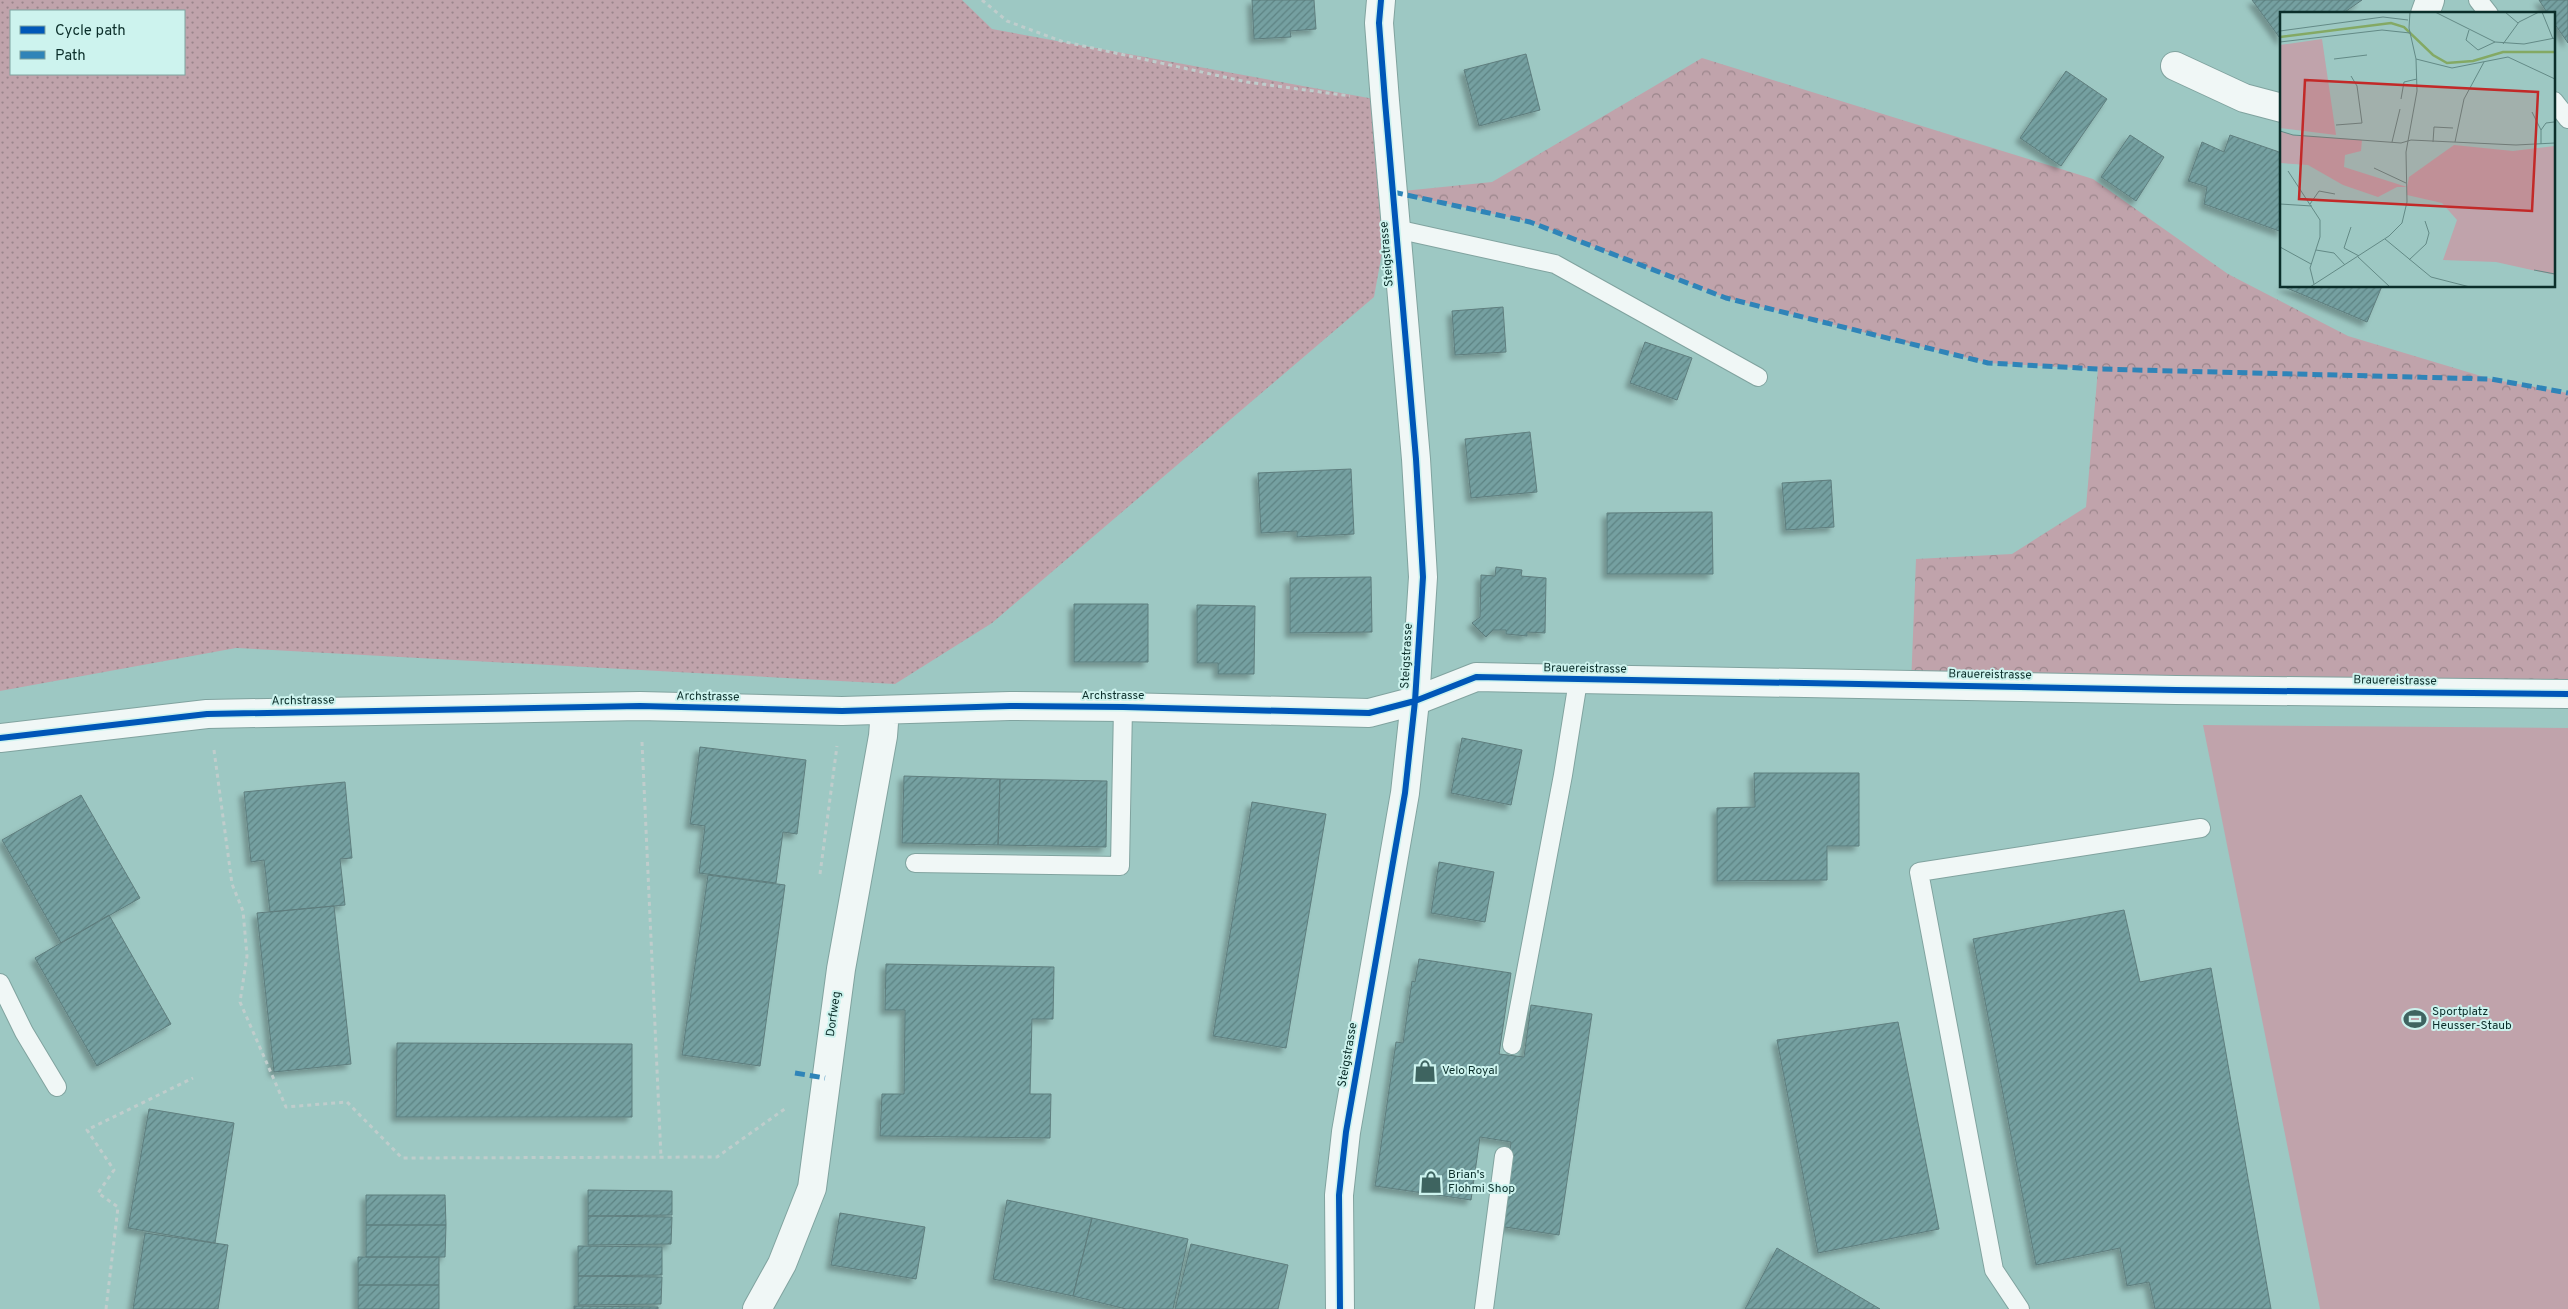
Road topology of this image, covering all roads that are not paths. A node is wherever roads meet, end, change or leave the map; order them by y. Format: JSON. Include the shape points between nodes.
{"nodes":[{"id":1,"x":1381,"y":0,"type":"edge"},
{"id":2,"x":2430,"y":0,"type":"edge"},
{"id":3,"x":2478,"y":0,"type":"edge"},
{"id":4,"x":2426,"y":12,"type":"edge"},
{"id":5,"x":2487,"y":12,"type":"edge"},
{"id":6,"x":2175,"y":66,"type":"dead end"},
{"id":7,"x":2556,"y":104,"type":"edge"},
{"id":8,"x":2280,"y":107,"type":"edge"},
{"id":9,"x":2568,"y":119,"type":"edge"},
{"id":10,"x":1396,"y":229,"type":"junction"},
{"id":11,"x":1758,"y":376,"type":"dead end"},
{"id":12,"x":1578,"y":681,"type":"junction"},
{"id":13,"x":2568,"y":694,"type":"edge"},
{"id":14,"x":1415,"y":701,"type":"junction"},
{"id":15,"x":1122,"y":706,"type":"junction"},
{"id":16,"x":885,"y":710,"type":"junction"},
{"id":17,"x":0,"y":738,"type":"edge"},
{"id":18,"x":2202,"y":828,"type":"dead end"},
{"id":19,"x":915,"y":863,"type":"dead end"},
{"id":20,"x":0,"y":983,"type":"edge"},
{"id":21,"x":1512,"y":1045,"type":"dead end"},
{"id":22,"x":57,"y":1088,"type":"dead end"},
{"id":23,"x":1504,"y":1156,"type":"dead end"},
{"id":24,"x":757,"y":1309,"type":"edge"},
{"id":25,"x":1340,"y":1309,"type":"edge"},
{"id":26,"x":1484,"y":1309,"type":"edge"},
{"id":27,"x":2020,"y":1309,"type":"edge"}],
"edges":[{"from":1,"to":10,"type":"street","name":"Steigstrasse","via":[[1379,23]]},
{"from":2,"to":4,"type":"street"},
{"from":3,"to":5,"type":"lane"},
{"from":6,"to":8,"type":"street","via":[[2244,98]]},
{"from":7,"to":9,"type":"lane"},
{"from":10,"to":11,"type":"lane","via":[[1555,264]]},
{"from":10,"to":14,"type":"street","name":"Steigstrasse","via":[[1423,577]]},
{"from":12,"to":13,"type":"street","name":"Brauereistrasse"},
{"from":12,"to":14,"type":"street","name":"Brauereistrasse","via":[[1476,677]]},
{"from":12,"to":21,"type":"lane","via":[[1564,775]]},
{"from":14,"to":15,"type":"street","name":"Archstrasse","via":[[1369,713]]},
{"from":14,"to":25,"type":"street","name":"Steigstrasse","via":[[1406,793],[1346,1132],[1339,1195]]},
{"from":15,"to":16,"type":"street","name":"Archstrasse"},
{"from":15,"to":19,"type":"lane","via":[[1120,866]]},
{"from":16,"to":17,"type":"street","name":"Archstrasse","via":[[640,706],[207,714]]},
{"from":16,"to":24,"type":"street","name":"Dorfweg","via":[[840,969],[812,1188],[782,1264]]},
{"from":18,"to":27,"type":"lane","via":[[1918,872],[1994,1270]]},
{"from":20,"to":22,"type":"lane"},
{"from":23,"to":26,"type":"lane"}]}
